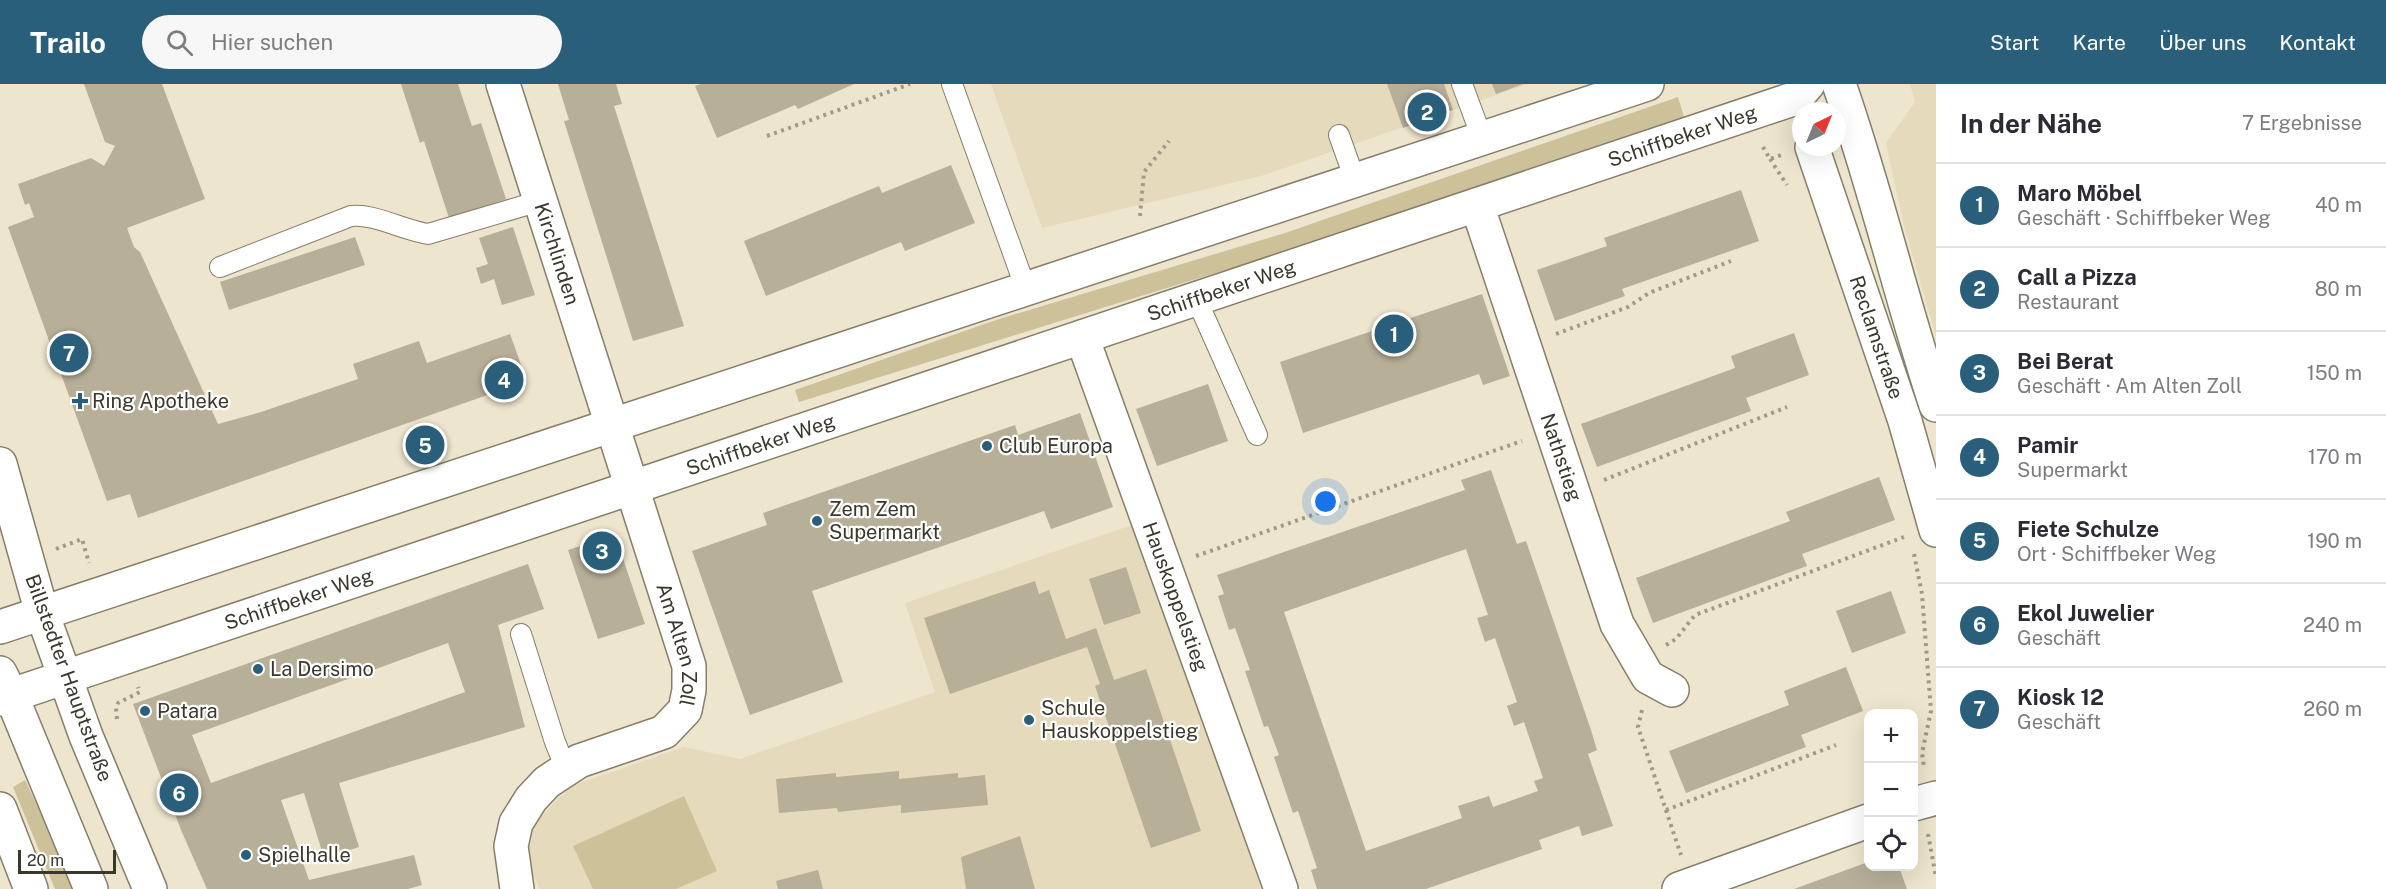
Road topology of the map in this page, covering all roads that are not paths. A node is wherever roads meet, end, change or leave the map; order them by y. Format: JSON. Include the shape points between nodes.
{"nodes":[{"id":1,"x":503,"y":84,"type":"edge"},
{"id":2,"x":952,"y":84,"type":"edge"},
{"id":3,"x":1462,"y":84,"type":"edge"},
{"id":4,"x":1647,"y":84,"type":"edge"},
{"id":5,"x":1839,"y":84,"type":"edge"},
{"id":6,"x":1802,"y":99,"type":"edge"},
{"id":7,"x":1339,"y":135,"type":"dead end"},
{"id":8,"x":1482,"y":138,"type":"junction"},
{"id":9,"x":1798,"y":156,"type":"edge"},
{"id":10,"x":1355,"y":180,"type":"junction"},
{"id":11,"x":540,"y":201,"type":"junction"},
{"id":12,"x":1477,"y":205,"type":"junction"},
{"id":13,"x":220,"y":267,"type":"dead end"},
{"id":14,"x":1026,"y":289,"type":"junction"},
{"id":15,"x":1196,"y":298,"type":"junction"},
{"id":16,"x":1082,"y":337,"type":"junction"},
{"id":17,"x":1936,"y":405,"type":"edge"},
{"id":18,"x":611,"y":425,"type":"junction"},
{"id":19,"x":1257,"y":435,"type":"dead end"},
{"id":20,"x":0,"y":464,"type":"edge"},
{"id":21,"x":631,"y":488,"type":"junction"},
{"id":22,"x":1923,"y":532,"type":"edge"},
{"id":23,"x":42,"y":613,"type":"junction"},
{"id":24,"x":0,"y":627,"type":"edge"},
{"id":25,"x":521,"y":634,"type":"dead end"},
{"id":26,"x":1653,"y":675,"type":"road end"},
{"id":27,"x":65,"y":677,"type":"junction"},
{"id":28,"x":4,"y":689,"type":"edge"},
{"id":29,"x":566,"y":769,"type":"junction"},
{"id":30,"x":1936,"y":798,"type":"edge"},
{"id":31,"x":1918,"y":803,"type":"edge"},
{"id":32,"x":0,"y":809,"type":"edge"},
{"id":33,"x":1864,"y":823,"type":"edge"},
{"id":34,"x":1685,"y":887,"type":"edge"},
{"id":35,"x":31,"y":889,"type":"edge"},
{"id":36,"x":91,"y":889,"type":"edge"},
{"id":37,"x":150,"y":889,"type":"edge"},
{"id":38,"x":517,"y":889,"type":"edge"},
{"id":39,"x":1281,"y":889,"type":"edge"}],
"edges":[{"from":1,"to":11,"type":"main road","name":"Kirchlinden"},
{"from":2,"to":14,"type":"lane"},
{"from":3,"to":8,"type":"lane"},
{"from":4,"to":8,"type":"main road"},
{"from":5,"to":17,"type":"main road","name":"Reclamstraße"},
{"from":6,"to":12,"type":"main road","name":"Schiffbeker Weg"},
{"from":7,"to":10,"type":"lane"},
{"from":8,"to":10,"type":"main road"},
{"from":9,"to":22,"type":"main road","name":"Reclamstraße","via":[[1905,421]]},
{"from":10,"to":14,"type":"main road"},
{"from":11,"to":13,"type":"lane","via":[[428,234],[363,214],[351,216]]},
{"from":11,"to":18,"type":"main road","name":"Kirchlinden"},
{"from":12,"to":15,"type":"main road","name":"Schiffbeker Weg"},
{"from":12,"to":26,"type":"main road","name":"Nathstieg","via":[[1617,624]]},
{"from":14,"to":18,"type":"main road"},
{"from":15,"to":16,"type":"main road","name":"Schiffbeker Weg"},
{"from":15,"to":19,"type":"lane"},
{"from":16,"to":21,"type":"main road","name":"Schiffbeker Weg"},
{"from":16,"to":39,"type":"main road","name":"Hauskoppelstieg"},
{"from":18,"to":21,"type":"main road"},
{"from":18,"to":23,"type":"main road"},
{"from":20,"to":23,"type":"main road","name":"Billstedter Hauptstraße"},
{"from":21,"to":27,"type":"main road","name":"Schiffbeker Weg"},
{"from":21,"to":29,"type":"main road","name":"Am Alten Zoll","via":[[689,666],[685,710],[664,732]]},
{"from":23,"to":24,"type":"main road"},
{"from":23,"to":27,"type":"main road","name":"Billstedter Hauptstraße"},
{"from":25,"to":29,"type":"lane"},
{"from":27,"to":28,"type":"main road","name":"Schiffbeker Weg"},
{"from":27,"to":37,"type":"main road","name":"Billstedter Hauptstraße"},
{"from":28,"to":36,"type":"main road"},
{"from":29,"to":38,"type":"main road","name":"Am Alten Zoll","via":[[531,799],[516,823],[511,846]]},
{"from":30,"to":31,"type":"main road"},
{"from":32,"to":35,"type":"main road"},
{"from":33,"to":34,"type":"main road"}]}
